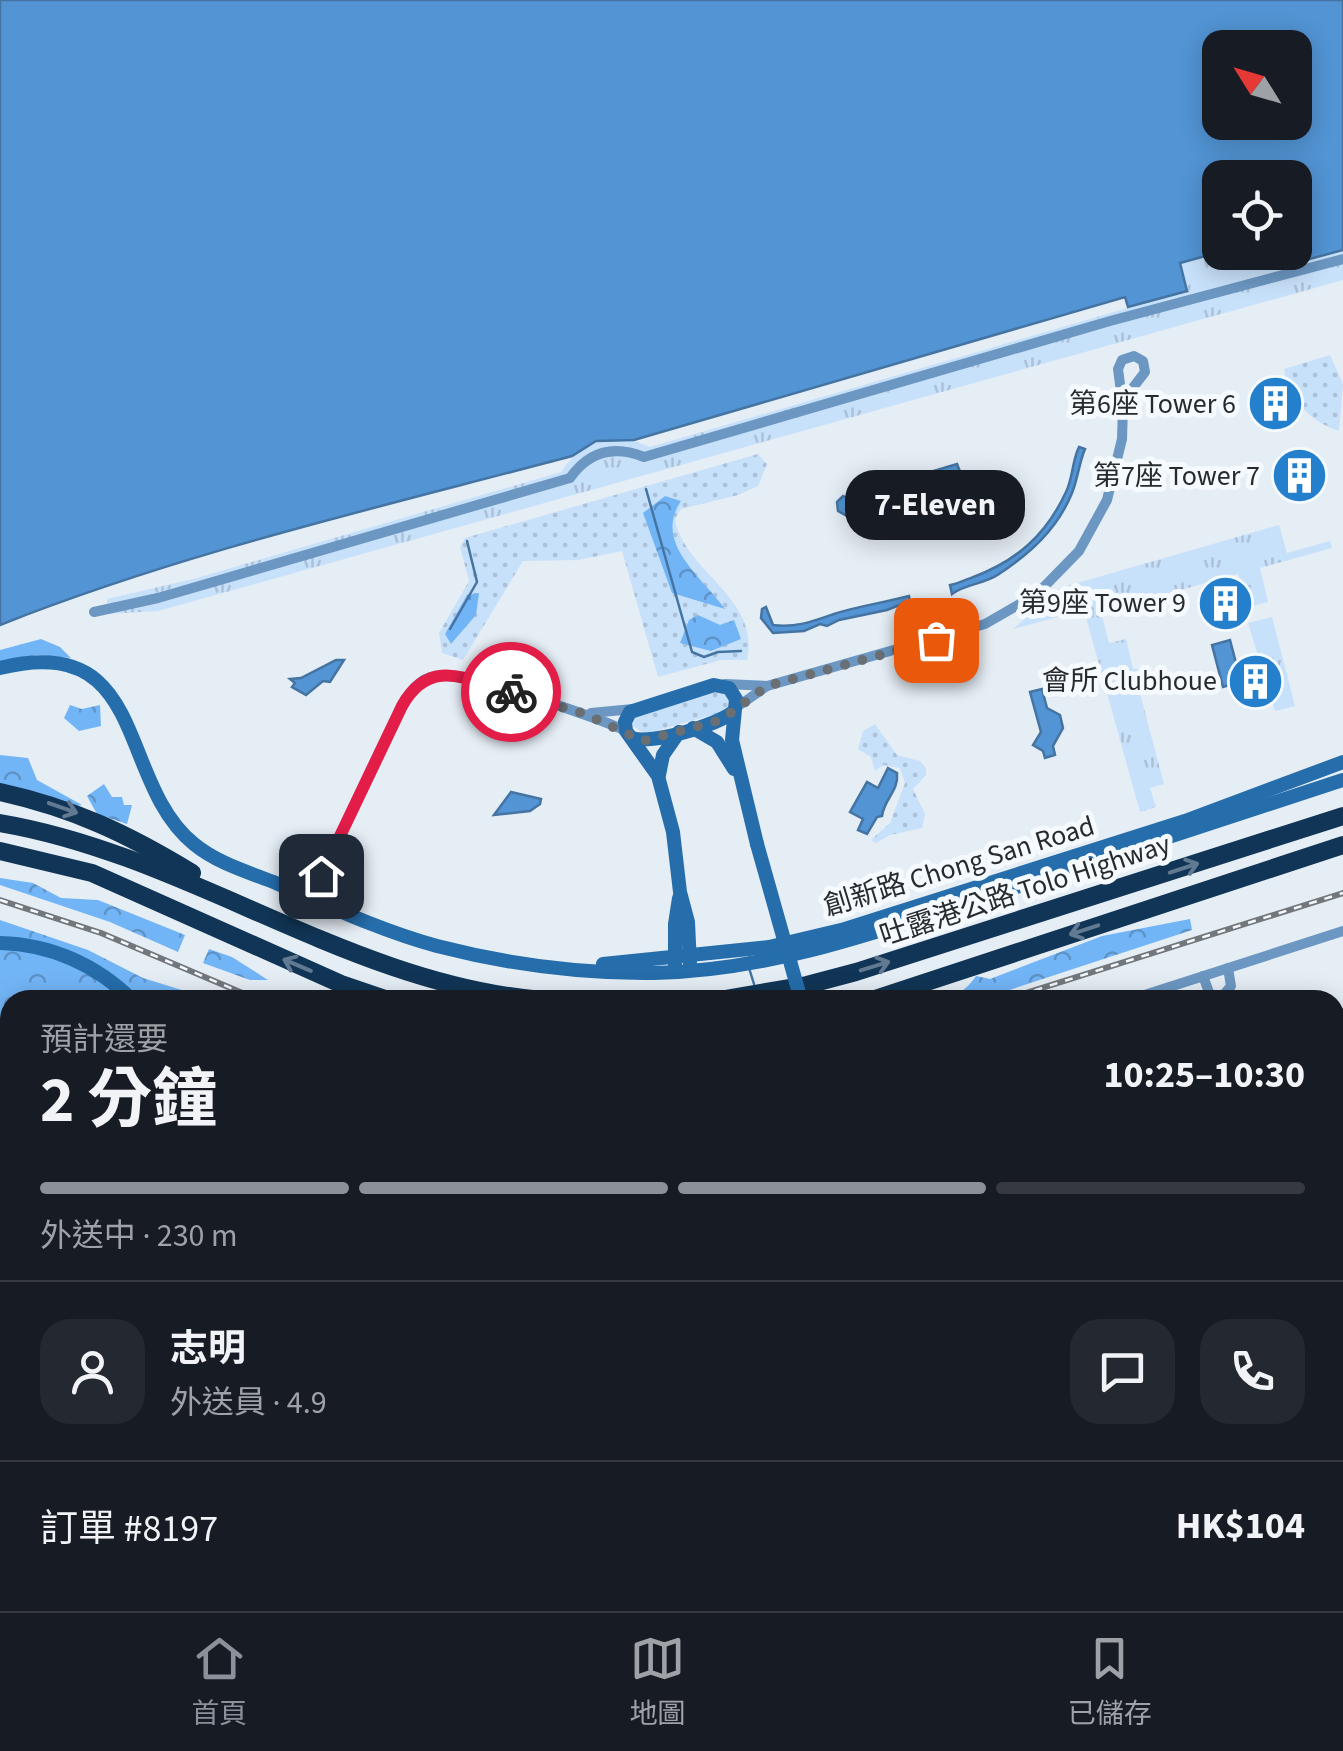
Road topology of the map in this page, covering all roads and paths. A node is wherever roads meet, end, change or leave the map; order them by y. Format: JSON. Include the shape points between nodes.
{"nodes":[{"id":1,"x":1343,"y":258,"type":"edge"},
{"id":2,"x":1123,"y":408,"type":"junction"},
{"id":3,"x":94,"y":612,"type":"dead end"},
{"id":4,"x":0,"y":668,"type":"edge"},
{"id":5,"x":714,"y":685,"type":"junction"},
{"id":6,"x":767,"y":686,"type":"junction"},
{"id":7,"x":637,"y":708,"type":"junction"},
{"id":8,"x":734,"y":710,"type":"junction"},
{"id":9,"x":585,"y":714,"type":"junction"},
{"id":10,"x":686,"y":730,"type":"junction"},
{"id":11,"x":629,"y":734,"type":"junction"},
{"id":12,"x":1343,"y":762,"type":"edge"},
{"id":13,"x":658,"y":776,"type":"junction"},
{"id":14,"x":1343,"y":780,"type":"edge"},
{"id":15,"x":742,"y":788,"type":"junction"},
{"id":16,"x":0,"y":792,"type":"edge"},
{"id":17,"x":1343,"y":816,"type":"edge"},
{"id":18,"x":0,"y":822,"type":"edge"},
{"id":19,"x":1343,"y":844,"type":"edge"},
{"id":20,"x":0,"y":852,"type":"edge"},
{"id":21,"x":310,"y":898,"type":"junction"},
{"id":22,"x":233,"y":900,"type":"junction"},
{"id":23,"x":1343,"y":931,"type":"edge"},
{"id":24,"x":0,"y":943,"type":"edge"},
{"id":25,"x":770,"y":952,"type":"junction"},
{"id":26,"x":683,"y":964,"type":"junction"},
{"id":27,"x":1228,"y":968,"type":"junction"},
{"id":28,"x":1203,"y":976,"type":"junction"},
{"id":29,"x":119,"y":990,"type":"edge"},
{"id":30,"x":359,"y":990,"type":"edge"},
{"id":31,"x":485,"y":990,"type":"edge"},
{"id":32,"x":780,"y":990,"type":"edge"},
{"id":33,"x":797,"y":990,"type":"edge"},
{"id":34,"x":902,"y":990,"type":"edge"},
{"id":35,"x":1160,"y":990,"type":"edge"},
{"id":36,"x":1208,"y":990,"type":"edge"},
{"id":37,"x":1228,"y":990,"type":"edge"}],
"edges":[{"from":1,"to":3,"type":"street","via":[[644,456],[602,452],[570,478]]},
{"from":2,"to":2,"type":"street","via":[[1118,370],[1125,357],[1134,356],[1145,372]]},
{"from":2,"to":6,"type":"street","via":[[1108,500],[1079,550],[1037,594],[986,624]]},
{"from":4,"to":21,"type":"main road","name":"創新路 Chong San Road","via":[[49,662],[98,682],[123,714],[160,804],[182,834],[212,856]]},
{"from":5,"to":6,"type":"street"},
{"from":5,"to":7,"type":"main road"},
{"from":5,"to":8,"type":"main road","via":[[732,691]]},
{"from":6,"to":8,"type":"street"},
{"from":7,"to":9,"type":"street"},
{"from":7,"to":11,"type":"main road","via":[[626,718]]},
{"from":8,"to":10,"type":"main road"},
{"from":8,"to":15,"type":"main road","via":[[732,740]]},
{"from":9,"to":11,"type":"street"},
{"from":9,"to":21,"type":"street","via":[[461,678],[426,678],[402,706]]},
{"from":10,"to":11,"type":"main road","via":[[651,740]]},
{"from":10,"to":13,"type":"main road","via":[[663,756]]},
{"from":10,"to":15,"type":"main road","via":[[721,746]]},
{"from":11,"to":13,"type":"main road"},
{"from":12,"to":25,"type":"main road","name":"創新路 Chong San Road","via":[[1096,850]]},
{"from":13,"to":26,"type":"main road","via":[[673,832]]},
{"from":14,"to":25,"type":"main road","name":"創新路 Chong San Road","via":[[890,928]]},
{"from":15,"to":33,"type":"main road","bridge":true},
{"from":16,"to":22,"type":"highway","one_way":true,"via":[[106,824]]},
{"from":32,"to":17,"type":"highway","name":"吐露港公路 Tolo Highway","one_way":true,"via":[[902,958]]},
{"from":18,"to":22,"type":"highway","via":[[96,846]]},
{"from":19,"to":34,"type":"highway","name":"吐露港公路 Tolo Highway","one_way":true},
{"from":30,"to":20,"type":"highway","one_way":true,"via":[[92,873]]},
{"from":21,"to":26,"type":"main road","name":"創新路 Chong San Road","via":[[434,945],[513,961],[578,968]]},
{"from":22,"to":31,"type":"highway","via":[[376,962]]},
{"from":23,"to":27,"type":"street"},
{"from":24,"to":29,"type":"main road","via":[[67,956]]},
{"from":25,"to":26,"type":"main road","name":"創新路 Chong San Road"},
{"from":27,"to":28,"type":"street"},
{"from":27,"to":37,"type":"street"},
{"from":28,"to":35,"type":"street"},
{"from":28,"to":36,"type":"street"}]}
